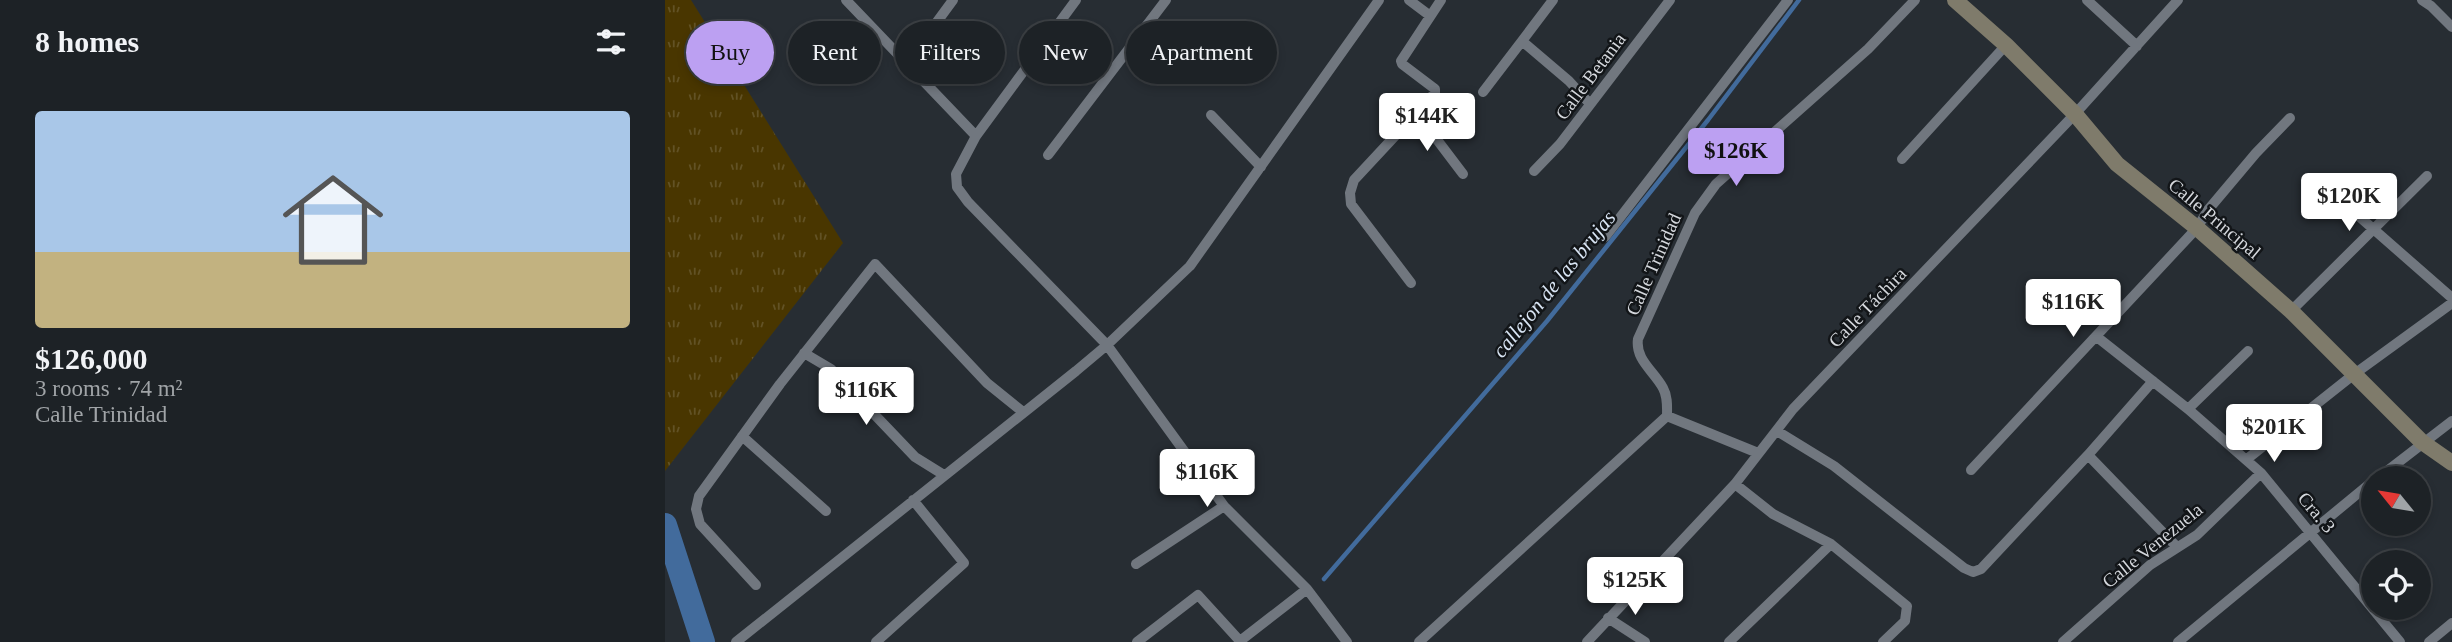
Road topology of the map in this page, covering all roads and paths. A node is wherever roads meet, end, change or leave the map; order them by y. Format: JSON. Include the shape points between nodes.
{"nodes":[{"id":1,"x":846,"y":0,"type":"edge"},
{"id":2,"x":953,"y":0,"type":"edge"},
{"id":3,"x":1076,"y":0,"type":"edge"},
{"id":4,"x":1166,"y":0,"type":"edge"},
{"id":5,"x":1379,"y":0,"type":"edge"},
{"id":6,"x":1409,"y":0,"type":"edge"},
{"id":7,"x":1441,"y":0,"type":"edge"},
{"id":8,"x":1553,"y":0,"type":"edge"},
{"id":9,"x":1670,"y":0,"type":"edge"},
{"id":10,"x":1788,"y":0,"type":"edge"},
{"id":11,"x":1915,"y":0,"type":"edge"},
{"id":12,"x":1955,"y":0,"type":"edge"},
{"id":13,"x":2087,"y":0,"type":"edge"},
{"id":14,"x":2178,"y":0,"type":"edge"},
{"id":15,"x":2430,"y":2,"type":"edge"},
{"id":16,"x":1429,"y":15,"type":"junction"},
{"id":17,"x":938,"y":21,"type":"edge"},
{"id":18,"x":2452,"y":27,"type":"edge"},
{"id":19,"x":1522,"y":41,"type":"junction"},
{"id":20,"x":2006,"y":45,"type":"junction"},
{"id":21,"x":2137,"y":46,"type":"junction"},
{"id":22,"x":895,"y":52,"type":"edge"},
{"id":23,"x":925,"y":84,"type":"edge"},
{"id":24,"x":1483,"y":92,"type":"dead end"},
{"id":25,"x":1590,"y":104,"type":"junction"},
{"id":26,"x":1416,"y":113,"type":"junction"},
{"id":27,"x":2075,"y":114,"type":"junction"},
{"id":28,"x":1211,"y":115,"type":"dead end"},
{"id":29,"x":2290,"y":118,"type":"dead end"},
{"id":30,"x":976,"y":136,"type":"junction"},
{"id":31,"x":1048,"y":155,"type":"dead end"},
{"id":32,"x":1902,"y":159,"type":"dead end"},
{"id":33,"x":1261,"y":167,"type":"junction"},
{"id":34,"x":1534,"y":171,"type":"dead end"},
{"id":35,"x":1463,"y":174,"type":"dead end"},
{"id":36,"x":2427,"y":176,"type":"dead end"},
{"id":37,"x":2338,"y":198,"type":"dead end"},
{"id":38,"x":2197,"y":228,"type":"junction"},
{"id":39,"x":2374,"y":231,"type":"junction"},
{"id":40,"x":1605,"y":237,"type":"dead end"},
{"id":41,"x":1411,"y":283,"type":"dead end"},
{"id":42,"x":2452,"y":301,"type":"edge"},
{"id":43,"x":2291,"y":311,"type":"junction"},
{"id":44,"x":2097,"y":337,"type":"junction"},
{"id":45,"x":1107,"y":345,"type":"junction"},
{"id":46,"x":2248,"y":351,"type":"dead end"},
{"id":47,"x":804,"y":353,"type":"junction"},
{"id":48,"x":2353,"y":375,"type":"junction"},
{"id":49,"x":2153,"y":381,"type":"junction"},
{"id":50,"x":2188,"y":409,"type":"junction"},
{"id":51,"x":1023,"y":412,"type":"junction"},
{"id":52,"x":1667,"y":416,"type":"junction"},
{"id":53,"x":2452,"y":421,"type":"edge"},
{"id":54,"x":1777,"y":431,"type":"junction"},
{"id":55,"x":742,"y":436,"type":"junction"},
{"id":56,"x":2422,"y":442,"type":"junction"},
{"id":57,"x":1758,"y":453,"type":"junction"},
{"id":58,"x":2088,"y":455,"type":"junction"},
{"id":59,"x":2247,"y":459,"type":"junction"},
{"id":60,"x":2452,"y":463,"type":"edge"},
{"id":61,"x":2393,"y":466,"type":"edge"},
{"id":62,"x":1971,"y":470,"type":"dead end"},
{"id":63,"x":2261,"y":473,"type":"junction"},
{"id":64,"x":944,"y":475,"type":"junction"},
{"id":65,"x":1735,"y":485,"type":"junction"},
{"id":66,"x":2361,"y":491,"type":"edge"},
{"id":67,"x":913,"y":500,"type":"junction"},
{"id":68,"x":1224,"y":506,"type":"junction"},
{"id":69,"x":826,"y":511,"type":"dead end"},
{"id":70,"x":2310,"y":532,"type":"junction"},
{"id":71,"x":1831,"y":544,"type":"junction"},
{"id":72,"x":2177,"y":547,"type":"junction"},
{"id":73,"x":1136,"y":564,"type":"dead end"},
{"id":74,"x":756,"y":585,"type":"dead end"},
{"id":75,"x":1307,"y":589,"type":"junction"},
{"id":76,"x":1608,"y":618,"type":"junction"},
{"id":77,"x":2452,"y":623,"type":"edge"},
{"id":78,"x":736,"y":642,"type":"edge"},
{"id":79,"x":876,"y":642,"type":"edge"},
{"id":80,"x":1137,"y":642,"type":"edge"},
{"id":81,"x":1347,"y":642,"type":"edge"},
{"id":82,"x":1419,"y":642,"type":"edge"},
{"id":83,"x":1587,"y":642,"type":"edge"},
{"id":84,"x":1645,"y":642,"type":"edge"},
{"id":85,"x":1729,"y":642,"type":"edge"},
{"id":86,"x":1883,"y":642,"type":"edge"},
{"id":87,"x":2063,"y":642,"type":"edge"},
{"id":88,"x":2179,"y":642,"type":"edge"},
{"id":89,"x":2400,"y":642,"type":"edge"},
{"id":90,"x":2429,"y":642,"type":"edge"}],
"edges":[{"from":1,"to":22,"type":"street"},
{"from":2,"to":17,"type":"street"},
{"from":3,"to":30,"type":"street"},
{"from":4,"to":31,"type":"street"},
{"from":5,"to":33,"type":"street"},
{"from":6,"to":16,"type":"street"},
{"from":7,"to":16,"type":"street"},
{"from":8,"to":19,"type":"street"},
{"from":9,"to":25,"type":"street","name":"Calle Betania"},
{"from":10,"to":40,"type":"street"},
{"from":11,"to":52,"type":"street","name":"Calle Trinidad","via":[[1868,49],[1716,184],[1695,213],[1636,349],[1665,390]]},
{"from":12,"to":20,"type":"street","name":"Calle Principal"},
{"from":13,"to":21,"type":"street"},
{"from":14,"to":21,"type":"street","name":"Calle Táchira"},
{"from":15,"to":18,"type":"street"},
{"from":16,"to":26,"type":"street","via":[[1401,61],[1435,89]]},
{"from":19,"to":24,"type":"street"},
{"from":19,"to":25,"type":"street"},
{"from":20,"to":27,"type":"street","name":"Calle Principal"},
{"from":20,"to":32,"type":"street"},
{"from":21,"to":27,"type":"street","name":"Calle Táchira"},
{"from":23,"to":30,"type":"street"},
{"from":25,"to":34,"type":"street","name":"Calle Betania"},
{"from":26,"to":35,"type":"street"},
{"from":26,"to":41,"type":"street","via":[[1355,180],[1350,193],[1351,204]]},
{"from":27,"to":38,"type":"street","name":"Calle Principal","via":[[2116,164]]},
{"from":27,"to":54,"type":"street","name":"Calle Táchira"},
{"from":28,"to":33,"type":"street"},
{"from":29,"to":38,"type":"street","via":[[2208,209]]},
{"from":30,"to":45,"type":"street","via":[[956,174],[957,187]]},
{"from":33,"to":45,"type":"street","via":[[1190,266]]},
{"from":36,"to":39,"type":"street"},
{"from":37,"to":39,"type":"street"},
{"from":38,"to":43,"type":"street","name":"Calle Principal"},
{"from":38,"to":44,"type":"street"},
{"from":39,"to":42,"type":"street"},
{"from":39,"to":43,"type":"street"},
{"from":42,"to":48,"type":"street"},
{"from":43,"to":48,"type":"street","name":"Calle Principal"},
{"from":44,"to":49,"type":"street","name":"Cra. 3"},
{"from":44,"to":62,"type":"street"},
{"from":45,"to":51,"type":"street"},
{"from":45,"to":68,"type":"street"},
{"from":46,"to":50,"type":"street"},
{"from":47,"to":51,"type":"street","via":[[875,264],[987,383]]},
{"from":47,"to":55,"type":"street"},
{"from":47,"to":64,"type":"street","via":[[831,369],[915,457]]},
{"from":48,"to":56,"type":"street","name":"Calle Principal"},
{"from":48,"to":59,"type":"street"},
{"from":49,"to":50,"type":"street","name":"Cra. 3"},
{"from":49,"to":58,"type":"street"},
{"from":50,"to":59,"type":"street","name":"Cra. 3"},
{"from":51,"to":64,"type":"street"},
{"from":52,"to":57,"type":"street"},
{"from":52,"to":82,"type":"street"},
{"from":53,"to":56,"type":"street"},
{"from":54,"to":57,"type":"street","name":"Calle Táchira"},
{"from":54,"to":58,"type":"street","via":[[1834,466],[1973,572],[1981,569]]},
{"from":55,"to":69,"type":"street"},
{"from":55,"to":74,"type":"street","via":[[699,496],[696,509],[700,524]]},
{"from":56,"to":60,"type":"street","name":"Calle Principal"},
{"from":56,"to":61,"type":"street"},
{"from":57,"to":65,"type":"street","name":"Calle Táchira"},
{"from":58,"to":72,"type":"street"},
{"from":59,"to":63,"type":"street","name":"Cra. 3"},
{"from":63,"to":70,"type":"street","name":"Cra. 3"},
{"from":63,"to":72,"type":"street","name":"Calle Venezuela"},
{"from":64,"to":67,"type":"street"},
{"from":65,"to":71,"type":"street","via":[[1773,514]]},
{"from":65,"to":76,"type":"street","name":"Calle Táchira"},
{"from":66,"to":70,"type":"street"},
{"from":67,"to":78,"type":"street"},
{"from":67,"to":79,"type":"street","via":[[964,563]]},
{"from":68,"to":73,"type":"street"},
{"from":68,"to":75,"type":"street"},
{"from":70,"to":88,"type":"street"},
{"from":70,"to":89,"type":"street","name":"Cra. 3"},
{"from":71,"to":85,"type":"street"},
{"from":71,"to":86,"type":"street","via":[[1907,606],[1905,621]]},
{"from":72,"to":87,"type":"street","name":"Calle Venezuela"},
{"from":75,"to":80,"type":"street","via":[[1240,641],[1198,596]]},
{"from":75,"to":81,"type":"street"},
{"from":76,"to":83,"type":"street","name":"Calle Táchira"},
{"from":76,"to":84,"type":"street"},
{"from":77,"to":90,"type":"street"}]}
